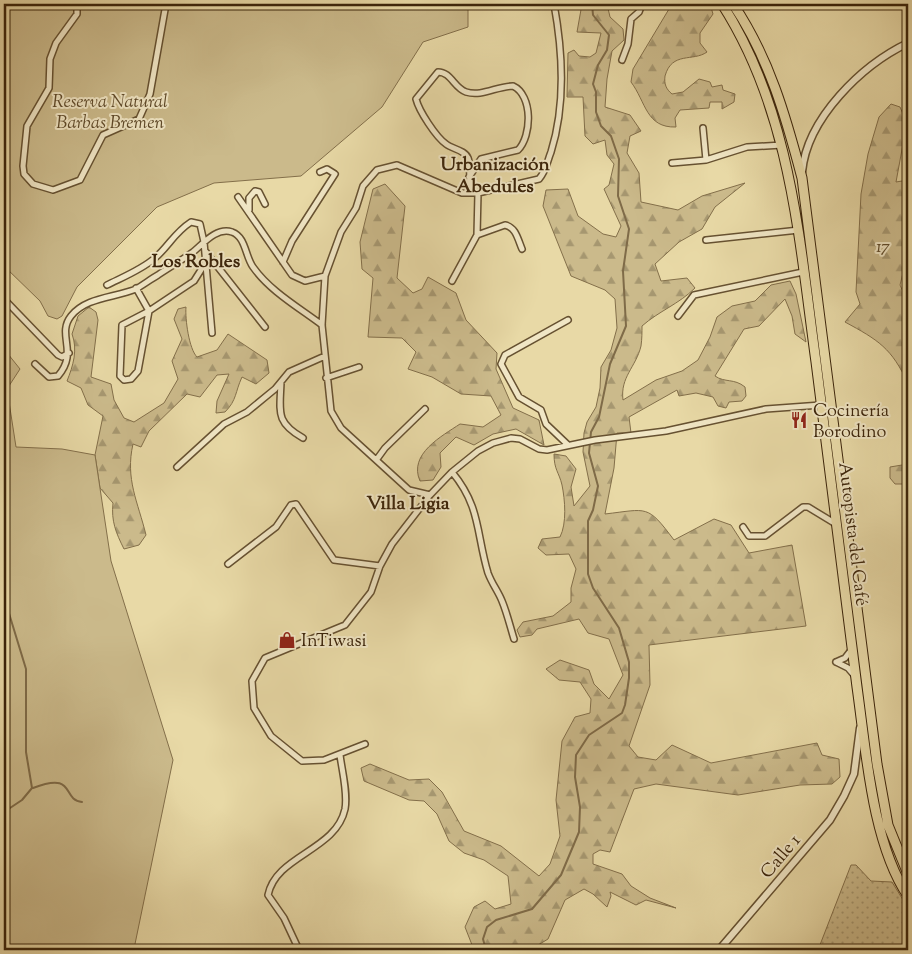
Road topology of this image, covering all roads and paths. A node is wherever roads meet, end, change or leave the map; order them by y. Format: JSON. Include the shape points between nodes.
{"nodes":[{"id":1,"x":77,"y":4,"type":"edge"},
{"id":2,"x":166,"y":4,"type":"edge"},
{"id":3,"x":554,"y":4,"type":"edge"},
{"id":4,"x":642,"y":4,"type":"edge"},
{"id":5,"x":722,"y":4,"type":"edge"},
{"id":6,"x":733,"y":4,"type":"edge"},
{"id":7,"x":908,"y":42,"type":"edge"},
{"id":8,"x":622,"y":60,"type":"dead end"},
{"id":9,"x":703,"y":128,"type":"dead end"},
{"id":10,"x":782,"y":145,"type":"junction"},
{"id":11,"x":706,"y":160,"type":"junction"},
{"id":12,"x":672,"y":164,"type":"dead end"},
{"id":13,"x":320,"y":172,"type":"dead end"},
{"id":14,"x":469,"y":177,"type":"junction"},
{"id":15,"x":802,"y":178,"type":"junction"},
{"id":16,"x":470,"y":193,"type":"junction"},
{"id":17,"x":478,"y":193,"type":"junction"},
{"id":18,"x":238,"y":197,"type":"dead end"},
{"id":19,"x":265,"y":204,"type":"dead end"},
{"id":20,"x":249,"y":210,"type":"junction"},
{"id":21,"x":799,"y":230,"type":"junction"},
{"id":22,"x":477,"y":236,"type":"junction"},
{"id":23,"x":706,"y":240,"type":"dead end"},
{"id":24,"x":204,"y":242,"type":"junction"},
{"id":25,"x":522,"y":249,"type":"dead end"},
{"id":26,"x":206,"y":252,"type":"junction"},
{"id":27,"x":206,"y":262,"type":"junction"},
{"id":28,"x":283,"y":262,"type":"junction"},
{"id":29,"x":803,"y":272,"type":"junction"},
{"id":30,"x":325,"y":276,"type":"junction"},
{"id":31,"x":452,"y":281,"type":"dead end"},
{"id":32,"x":107,"y":285,"type":"dead end"},
{"id":33,"x":136,"y":288,"type":"junction"},
{"id":34,"x":4,"y":299,"type":"edge"},
{"id":35,"x":149,"y":311,"type":"junction"},
{"id":36,"x":678,"y":316,"type":"dead end"},
{"id":37,"x":568,"y":320,"type":"dead end"},
{"id":38,"x":322,"y":325,"type":"junction"},
{"id":39,"x":265,"y":327,"type":"dead end"},
{"id":40,"x":212,"y":333,"type":"dead end"},
{"id":41,"x":69,"y":352,"type":"junction"},
{"id":42,"x":325,"y":356,"type":"junction"},
{"id":43,"x":36,"y":364,"type":"dead end"},
{"id":44,"x":358,"y":367,"type":"dead end"},
{"id":45,"x":326,"y":378,"type":"junction"},
{"id":46,"x":281,"y":382,"type":"junction"},
{"id":47,"x":821,"y":405,"type":"junction"},
{"id":48,"x":425,"y":409,"type":"dead end"},
{"id":49,"x":303,"y":438,"type":"dead end"},
{"id":50,"x":567,"y":444,"type":"junction"},
{"id":51,"x":377,"y":459,"type":"junction"},
{"id":52,"x":177,"y":467,"type":"dead end"},
{"id":53,"x":452,"y":472,"type":"junction"},
{"id":54,"x":430,"y":495,"type":"junction"},
{"id":55,"x":836,"y":524,"type":"junction"},
{"id":56,"x":742,"y":527,"type":"dead end"},
{"id":57,"x":228,"y":564,"type":"dead end"},
{"id":58,"x":380,"y":566,"type":"junction"},
{"id":59,"x":514,"y":639,"type":"dead end"},
{"id":60,"x":852,"y":649,"type":"junction"},
{"id":61,"x":856,"y":677,"type":"junction"},
{"id":62,"x":861,"y":717,"type":"junction"},
{"id":63,"x":365,"y":744,"type":"dead end"},
{"id":64,"x":340,"y":755,"type":"junction"},
{"id":65,"x":854,"y":774,"type":"junction"},
{"id":66,"x":872,"y":783,"type":"junction"},
{"id":67,"x":908,"y":874,"type":"edge"},
{"id":68,"x":908,"y":896,"type":"edge"},
{"id":69,"x":299,"y":950,"type":"edge"},
{"id":70,"x":719,"y":950,"type":"edge"}],
"edges":[{"from":1,"to":2,"type":"street","via":[[77,14],[56,44],[50,59],[48,88],[27,126],[24,174],[33,184],[53,190],[80,180],[103,135],[139,118],[150,94]]},
{"from":3,"to":17,"type":"street","via":[[561,51],[561,99],[556,134],[544,174],[539,179]]},
{"from":4,"to":8,"type":"street","via":[[631,19]]},
{"from":5,"to":10,"type":"highway","name":"Autopista del Café","via":[[739,30],[766,91]]},
{"from":6,"to":15,"type":"highway","name":"Autopista del Café","via":[[768,67]]},
{"from":7,"to":15,"type":"street","via":[[862,72],[841,94],[810,141],[803,158]]},
{"from":9,"to":11,"type":"street"},
{"from":10,"to":11,"type":"street","via":[[740,148]]},
{"from":10,"to":21,"type":"highway","name":"Autopista del Café"},
{"from":11,"to":12,"type":"street"},
{"from":13,"to":28,"type":"street","via":[[327,168],[335,174],[292,241]]},
{"from":14,"to":14,"type":"street","via":[[466,154],[438,137],[416,99],[438,72],[448,74],[466,92],[478,93],[513,86],[523,93],[526,102],[527,126],[521,147],[481,159]]},
{"from":14,"to":16,"type":"street"},
{"from":15,"to":67,"type":"highway","name":"Autopista del Café","via":[[877,764],[888,825]]},
{"from":16,"to":17,"type":"street"},
{"from":16,"to":30,"type":"street","via":[[455,192],[397,165],[377,170],[363,186]]},
{"from":17,"to":22,"type":"street"},
{"from":18,"to":20,"type":"street"},
{"from":19,"to":20,"type":"street","via":[[259,192],[255,191],[249,198]]},
{"from":20,"to":28,"type":"street"},
{"from":21,"to":23,"type":"street"},
{"from":21,"to":29,"type":"highway","name":"Autopista del Café"},
{"from":22,"to":25,"type":"street","via":[[509,226]]},
{"from":22,"to":31,"type":"street"},
{"from":24,"to":26,"type":"street"},
{"from":24,"to":32,"type":"street","via":[[200,224],[191,222],[176,232],[145,266]]},
{"from":24,"to":33,"type":"street","via":[[194,252]]},
{"from":24,"to":38,"type":"street","via":[[215,234],[233,232],[243,243],[252,266],[269,285]]},
{"from":26,"to":27,"type":"street"},
{"from":26,"to":39,"type":"street"},
{"from":27,"to":35,"type":"street","via":[[194,281]]},
{"from":27,"to":40,"type":"street"},
{"from":28,"to":30,"type":"street","via":[[292,275],[305,281]]},
{"from":29,"to":36,"type":"street","via":[[694,295]]},
{"from":29,"to":47,"type":"highway","name":"Autopista del Café"},
{"from":30,"to":38,"type":"street"},
{"from":33,"to":35,"type":"street"},
{"from":33,"to":41,"type":"street","via":[[91,302],[72,315],[65,330]]},
{"from":34,"to":41,"type":"street","via":[[58,355],[62,357]]},
{"from":35,"to":35,"type":"street","via":[[138,371],[131,379],[124,380],[119,368],[122,325]]},
{"from":37,"to":50,"type":"street","via":[[505,355],[501,364],[519,397],[541,410],[546,424]]},
{"from":38,"to":42,"type":"street"},
{"from":41,"to":43,"type":"street","via":[[65,368],[55,378],[44,374]]},
{"from":42,"to":45,"type":"street"},
{"from":42,"to":46,"type":"street","via":[[297,367]]},
{"from":44,"to":45,"type":"street"},
{"from":45,"to":51,"type":"street","via":[[331,411],[341,428]]},
{"from":46,"to":49,"type":"street","via":[[282,422]]},
{"from":46,"to":52,"type":"street","via":[[247,412],[224,424]]},
{"from":47,"to":50,"type":"street","via":[[766,409],[666,431]]},
{"from":47,"to":55,"type":"highway","name":"Autopista del Café"},
{"from":48,"to":51,"type":"street"},
{"from":50,"to":53,"type":"street","via":[[547,450],[520,439],[502,440],[478,451]]},
{"from":51,"to":54,"type":"street","via":[[409,490]]},
{"from":53,"to":54,"type":"street"},
{"from":53,"to":59,"type":"street","via":[[464,486],[477,515],[492,584],[502,600]]},
{"from":54,"to":58,"type":"street","via":[[392,544]]},
{"from":55,"to":56,"type":"street","via":[[803,507],[765,536],[749,536]]},
{"from":55,"to":60,"type":"highway","name":"Autopista del Café"},
{"from":57,"to":58,"type":"street","via":[[276,527],[296,504],[334,560]]},
{"from":58,"to":64,"type":"street","via":[[370,592],[345,625],[265,658],[252,681],[254,708],[271,736],[302,761]]},
{"from":60,"to":61,"type":"highway","name":"Autopista del Café"},
{"from":60,"to":61,"type":"street","via":[[845,658],[836,662]]},
{"from":61,"to":62,"type":"highway","name":"Autopista del Café"},
{"from":62,"to":65,"type":"street","name":"Calle 1"},
{"from":62,"to":66,"type":"highway","name":"Autopista del Café"},
{"from":63,"to":64,"type":"street"},
{"from":64,"to":69,"type":"street","via":[[345,802],[342,818],[320,845],[295,858],[270,886],[268,895],[284,918]]},
{"from":65,"to":66,"type":"street","via":[[862,773]]},
{"from":65,"to":70,"type":"street","name":"Calle 1","via":[[830,820]]},
{"from":66,"to":68,"type":"highway","name":"Autopista del Café","via":[[877,823]]}]}
